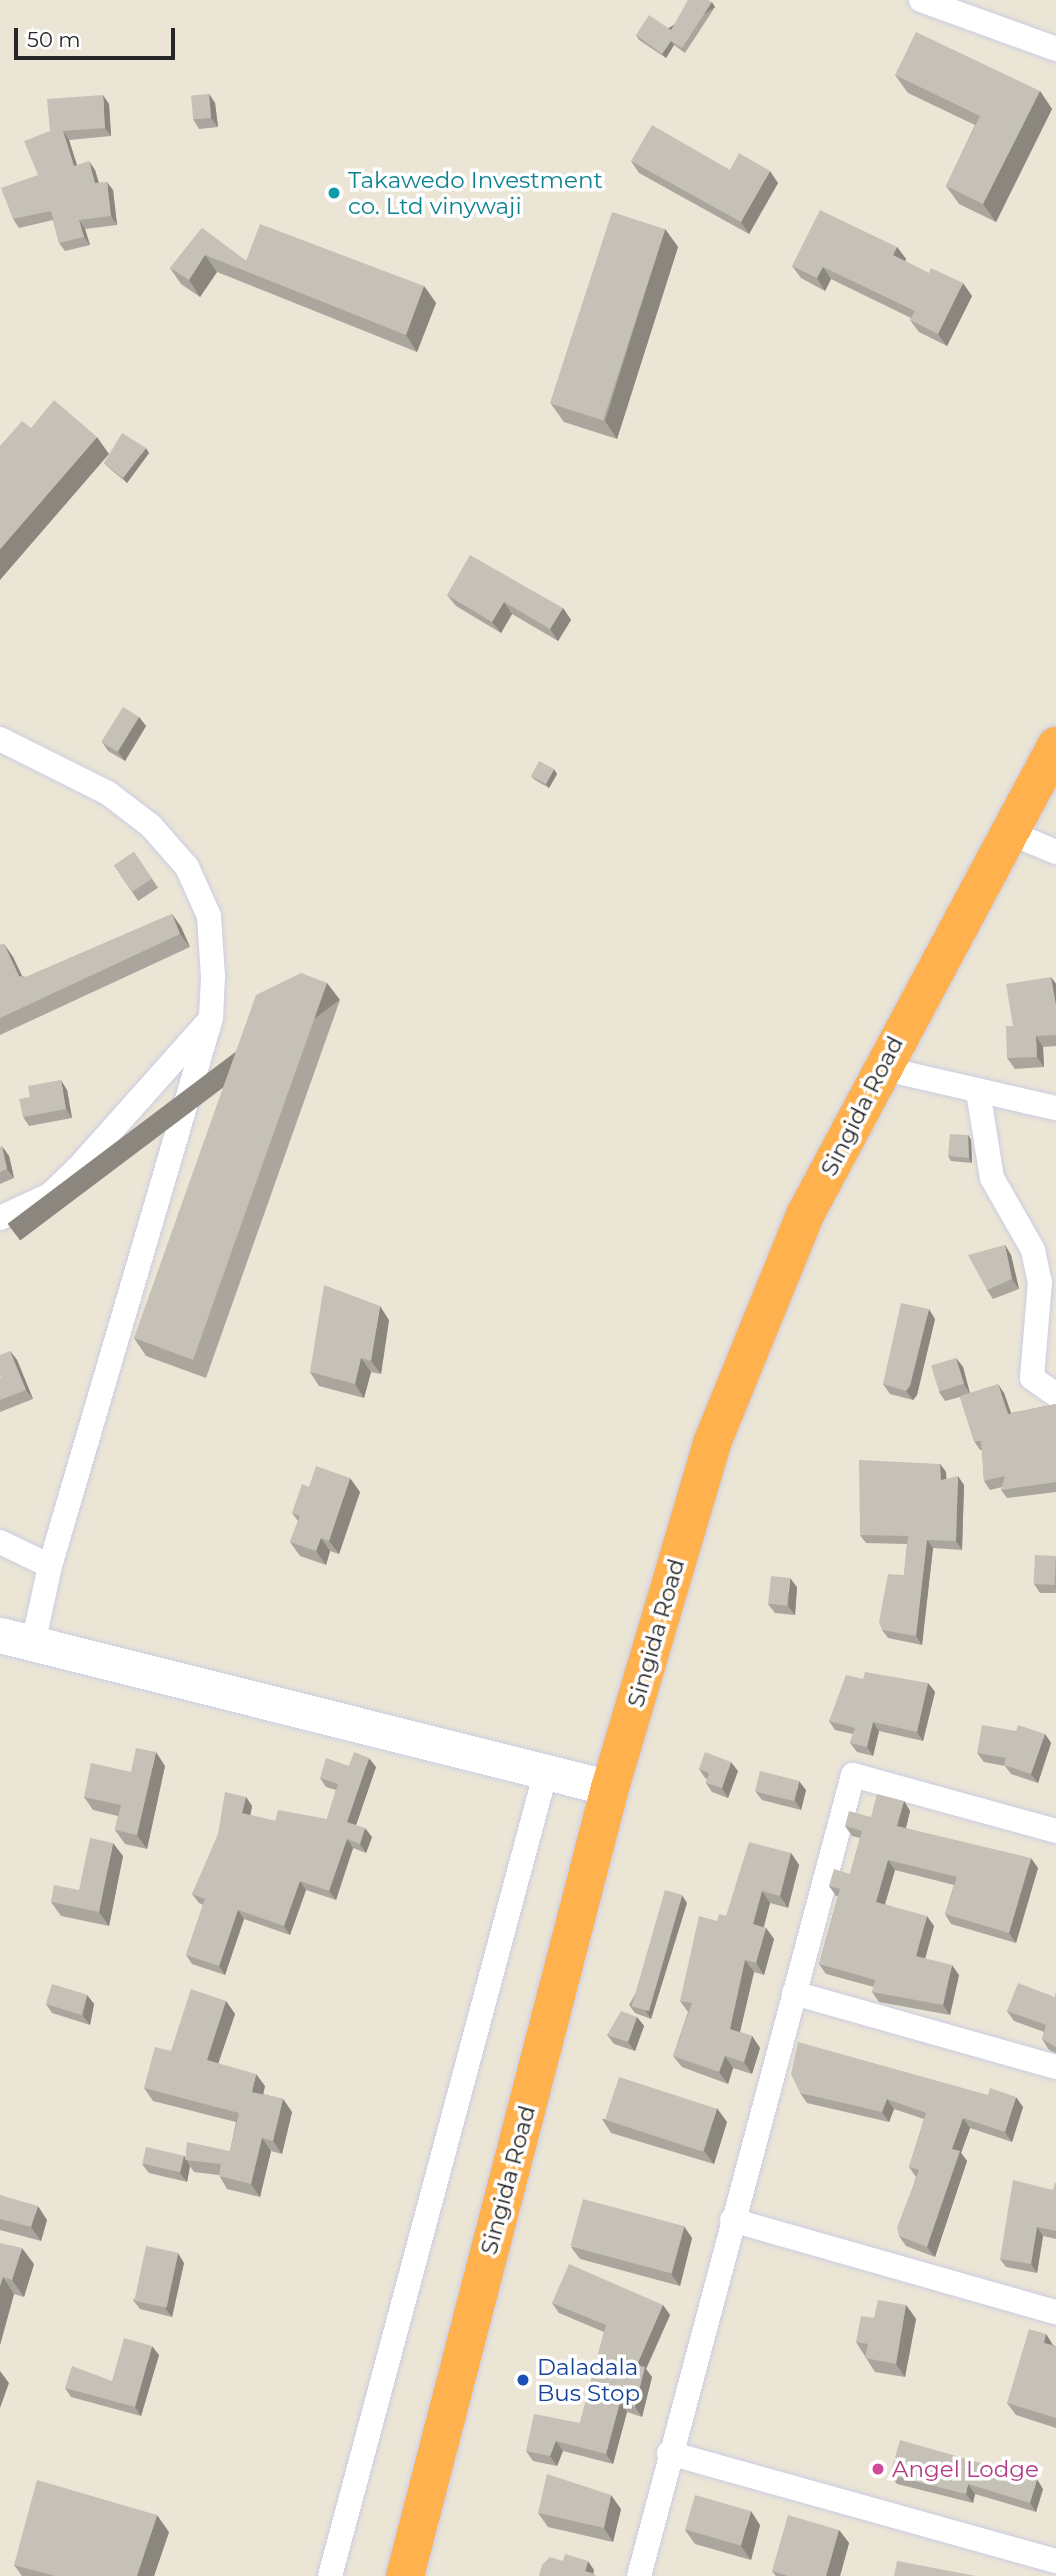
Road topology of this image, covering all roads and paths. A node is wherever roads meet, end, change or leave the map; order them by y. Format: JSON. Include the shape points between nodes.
{"nodes":[{"id":1,"x":921,"y":0,"type":"edge"},
{"id":2,"x":1056,"y":49,"type":"edge"},
{"id":3,"x":0,"y":739,"type":"edge"},
{"id":4,"x":1056,"y":746,"type":"edge"},
{"id":5,"x":1008,"y":832,"type":"junction"},
{"id":6,"x":1056,"y":852,"type":"edge"},
{"id":7,"x":211,"y":1018,"type":"junction"},
{"id":8,"x":881,"y":1068,"type":"junction"},
{"id":9,"x":978,"y":1091,"type":"junction"},
{"id":10,"x":1056,"y":1108,"type":"edge"},
{"id":11,"x":0,"y":1219,"type":"edge"},
{"id":12,"x":1056,"y":1252,"type":"edge"},
{"id":13,"x":1040,"y":1282,"type":"junction"},
{"id":14,"x":1056,"y":1395,"type":"edge"},
{"id":15,"x":0,"y":1542,"type":"edge"},
{"id":16,"x":50,"y":1566,"type":"junction"},
{"id":17,"x":0,"y":1635,"type":"edge"},
{"id":18,"x":33,"y":1644,"type":"junction"},
{"id":19,"x":546,"y":1771,"type":"junction"},
{"id":20,"x":610,"y":1788,"type":"junction"},
{"id":21,"x":1056,"y":1831,"type":"edge"},
{"id":22,"x":794,"y":1993,"type":"junction"},
{"id":23,"x":1056,"y":2067,"type":"edge"},
{"id":24,"x":732,"y":2220,"type":"junction"},
{"id":25,"x":1056,"y":2312,"type":"edge"},
{"id":26,"x":669,"y":2453,"type":"junction"},
{"id":27,"x":1056,"y":2561,"type":"edge"},
{"id":28,"x":330,"y":2576,"type":"edge"},
{"id":29,"x":405,"y":2576,"type":"edge"},
{"id":30,"x":639,"y":2576,"type":"edge"}],
"edges":[{"from":1,"to":2,"type":"street"},
{"from":3,"to":7,"type":"street","via":[[108,793],[151,826],[187,867],[209,916]]},
{"from":4,"to":5,"type":"highway","name":"Singida Road"},
{"from":5,"to":6,"type":"street"},
{"from":5,"to":8,"type":"highway","name":"Singida Road"},
{"from":7,"to":11,"type":"street","via":[[50,1195]]},
{"from":7,"to":16,"type":"street"},
{"from":8,"to":9,"type":"street"},
{"from":8,"to":20,"type":"highway","name":"Singida Road","via":[[806,1213],[712,1443]]},
{"from":9,"to":10,"type":"street"},
{"from":9,"to":13,"type":"street","via":[[992,1178],[1033,1250]]},
{"from":12,"to":13,"type":"street"},
{"from":13,"to":14,"type":"street","via":[[1032,1378]]},
{"from":15,"to":16,"type":"street"},
{"from":16,"to":18,"type":"street"},
{"from":17,"to":18,"type":"street"},
{"from":18,"to":19,"type":"street"},
{"from":19,"to":20,"type":"street"},
{"from":19,"to":28,"type":"street"},
{"from":20,"to":29,"type":"highway","name":"Singida Road"},
{"from":21,"to":22,"type":"street","via":[[853,1775]]},
{"from":22,"to":23,"type":"street"},
{"from":22,"to":24,"type":"street"},
{"from":24,"to":25,"type":"street"},
{"from":24,"to":26,"type":"street"},
{"from":26,"to":27,"type":"street"},
{"from":26,"to":30,"type":"street"}]}
